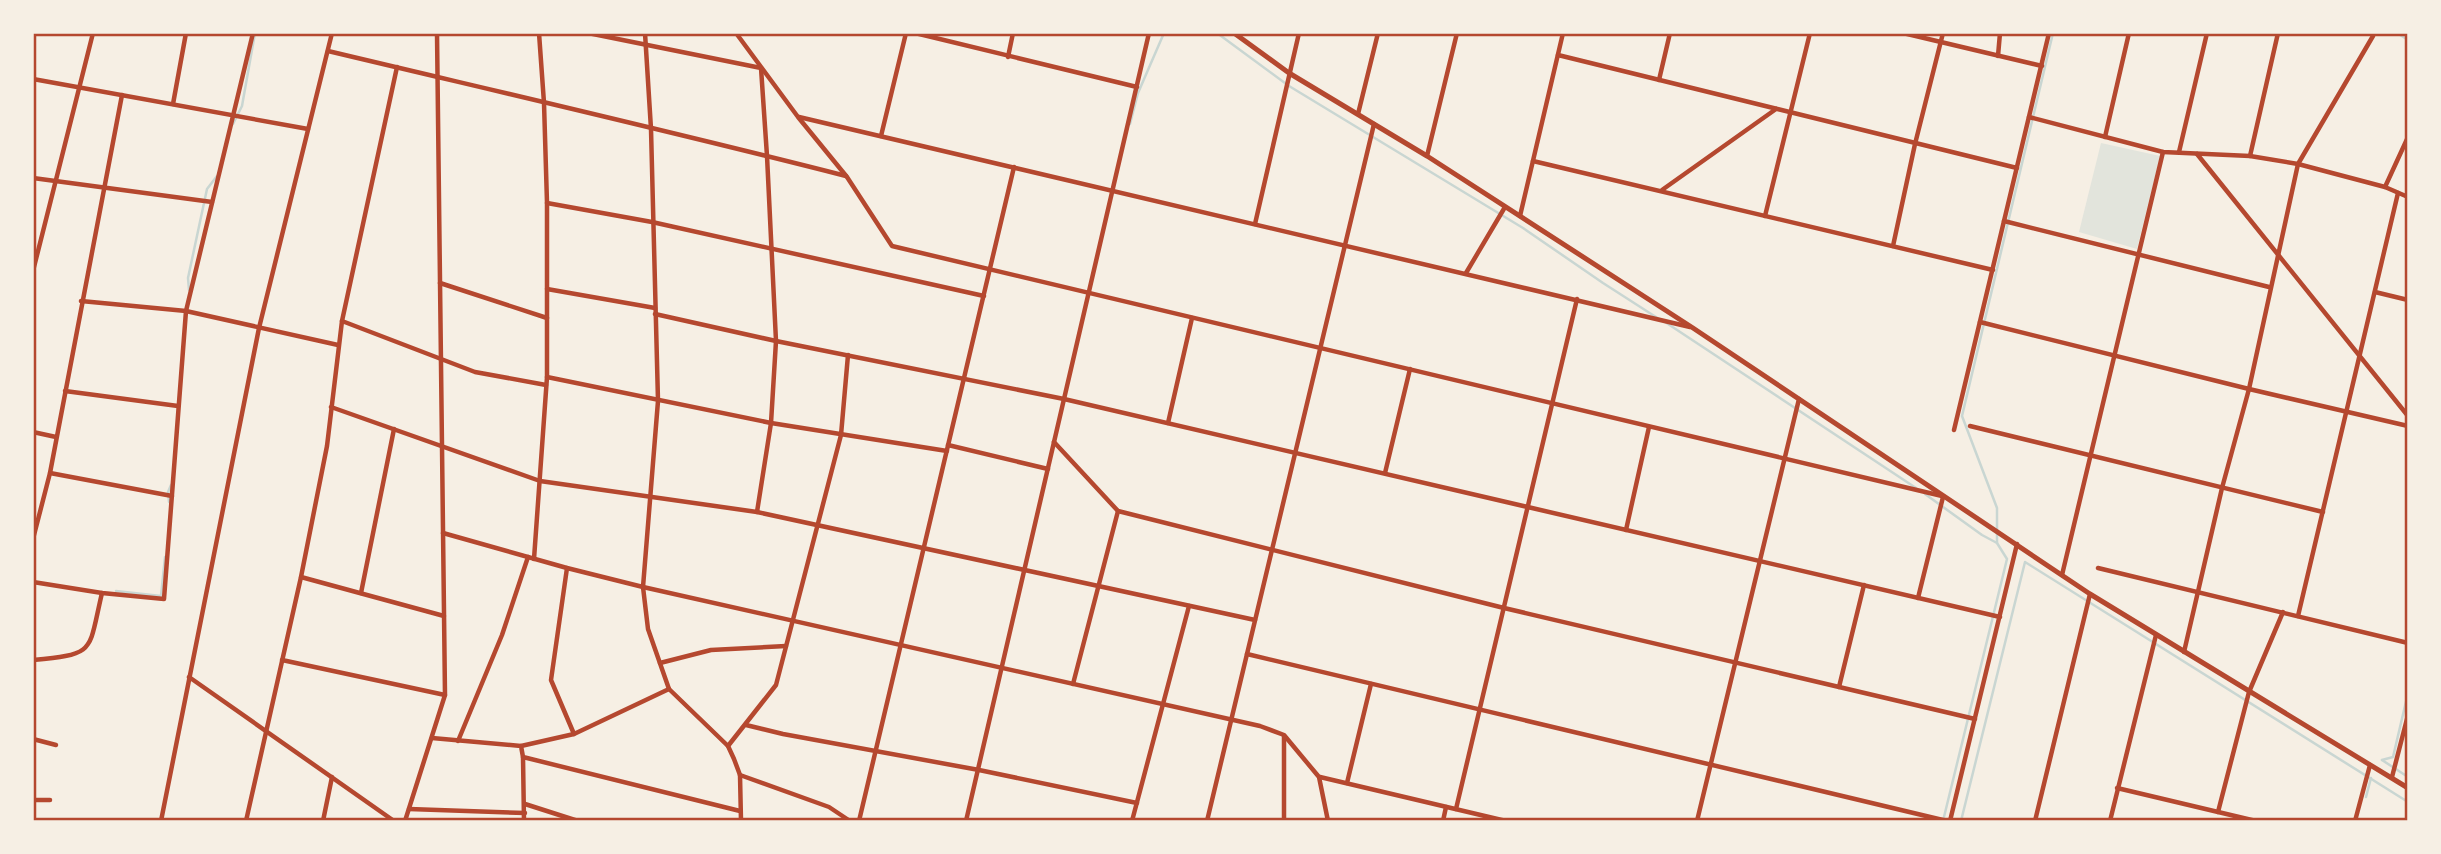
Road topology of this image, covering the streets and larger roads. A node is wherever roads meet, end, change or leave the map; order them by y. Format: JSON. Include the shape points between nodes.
{"nodes":[{"id":1,"x":93,"y":33,"type":"edge"},
{"id":2,"x":187,"y":33,"type":"edge"},
{"id":3,"x":253,"y":33,"type":"edge"},
{"id":4,"x":332,"y":33,"type":"edge"},
{"id":5,"x":437,"y":33,"type":"edge"},
{"id":6,"x":539,"y":33,"type":"edge"},
{"id":7,"x":588,"y":33,"type":"edge"},
{"id":8,"x":645,"y":33,"type":"edge"},
{"id":9,"x":736,"y":33,"type":"edge"},
{"id":10,"x":906,"y":33,"type":"edge"},
{"id":11,"x":915,"y":33,"type":"edge"},
{"id":12,"x":1013,"y":33,"type":"edge"},
{"id":13,"x":1149,"y":33,"type":"edge"},
{"id":14,"x":1234,"y":33,"type":"edge"},
{"id":15,"x":1299,"y":33,"type":"edge"},
{"id":16,"x":1378,"y":33,"type":"edge"},
{"id":17,"x":1457,"y":33,"type":"edge"},
{"id":18,"x":1563,"y":33,"type":"edge"},
{"id":19,"x":1670,"y":33,"type":"edge"},
{"id":20,"x":1810,"y":33,"type":"edge"},
{"id":21,"x":1903,"y":33,"type":"edge"},
{"id":22,"x":1943,"y":33,"type":"edge"},
{"id":23,"x":2000,"y":33,"type":"edge"},
{"id":24,"x":2049,"y":33,"type":"edge"},
{"id":25,"x":2129,"y":33,"type":"edge"},
{"id":26,"x":2207,"y":33,"type":"edge"},
{"id":27,"x":2278,"y":33,"type":"edge"},
{"id":28,"x":2373,"y":36,"type":"dead end"},
{"id":29,"x":1941,"y":43,"type":"junction"},
{"id":30,"x":645,"y":45,"type":"junction"},
{"id":31,"x":328,"y":51,"type":"junction"},
{"id":32,"x":1558,"y":55,"type":"junction"},
{"id":33,"x":1998,"y":56,"type":"junction"},
{"id":34,"x":1008,"y":57,"type":"junction"},
{"id":35,"x":2042,"y":66,"type":"junction"},
{"id":36,"x":397,"y":67,"type":"junction"},
{"id":37,"x":761,"y":68,"type":"junction"},
{"id":38,"x":1289,"y":73,"type":"junction"},
{"id":39,"x":437,"y":78,"type":"junction"},
{"id":40,"x":33,"y":79,"type":"edge"},
{"id":41,"x":1659,"y":80,"type":"junction"},
{"id":42,"x":81,"y":87,"type":"junction"},
{"id":43,"x":1137,"y":87,"type":"junction"},
{"id":44,"x":122,"y":95,"type":"junction"},
{"id":45,"x":544,"y":103,"type":"junction"},
{"id":46,"x":173,"y":104,"type":"junction"},
{"id":47,"x":1776,"y":109,"type":"junction"},
{"id":48,"x":1790,"y":113,"type":"junction"},
{"id":49,"x":1358,"y":114,"type":"junction"},
{"id":50,"x":233,"y":115,"type":"junction"},
{"id":51,"x":798,"y":117,"type":"junction"},
{"id":52,"x":2029,"y":117,"type":"junction"},
{"id":53,"x":1374,"y":124,"type":"junction"},
{"id":54,"x":308,"y":129,"type":"junction"},
{"id":55,"x":651,"y":129,"type":"junction"},
{"id":56,"x":881,"y":136,"type":"junction"},
{"id":57,"x":2105,"y":137,"type":"junction"},
{"id":58,"x":2408,"y":137,"type":"edge"},
{"id":59,"x":1915,"y":144,"type":"junction"},
{"id":60,"x":2163,"y":152,"type":"junction"},
{"id":61,"x":2179,"y":152,"type":"junction"},
{"id":62,"x":2197,"y":153,"type":"junction"},
{"id":63,"x":767,"y":156,"type":"junction"},
{"id":64,"x":1427,"y":156,"type":"junction"},
{"id":65,"x":2250,"y":156,"type":"junction"},
{"id":66,"x":1534,"y":161,"type":"junction"},
{"id":67,"x":2298,"y":164,"type":"junction"},
{"id":68,"x":1014,"y":167,"type":"junction"},
{"id":69,"x":2017,"y":168,"type":"junction"},
{"id":70,"x":847,"y":177,"type":"junction"},
{"id":71,"x":33,"y":178,"type":"edge"},
{"id":72,"x":57,"y":181,"type":"junction"},
{"id":73,"x":103,"y":187,"type":"junction"},
{"id":74,"x":2385,"y":187,"type":"junction"},
{"id":75,"x":1113,"y":191,"type":"junction"},
{"id":76,"x":1661,"y":191,"type":"junction"},
{"id":77,"x":2398,"y":192,"type":"junction"},
{"id":78,"x":2408,"y":197,"type":"edge"},
{"id":79,"x":212,"y":202,"type":"junction"},
{"id":80,"x":547,"y":203,"type":"junction"},
{"id":81,"x":1505,"y":206,"type":"junction"},
{"id":82,"x":1520,"y":216,"type":"junction"},
{"id":83,"x":1765,"y":216,"type":"junction"},
{"id":84,"x":2004,"y":221,"type":"junction"},
{"id":85,"x":652,"y":222,"type":"junction"},
{"id":86,"x":1255,"y":224,"type":"junction"},
{"id":87,"x":1346,"y":245,"type":"junction"},
{"id":88,"x":33,"y":246,"type":"edge"},
{"id":89,"x":1893,"y":246,"type":"junction"},
{"id":90,"x":40,"y":247,"type":"junction"},
{"id":91,"x":771,"y":248,"type":"junction"},
{"id":92,"x":2277,"y":252,"type":"junction"},
{"id":93,"x":2139,"y":254,"type":"junction"},
{"id":94,"x":990,"y":269,"type":"junction"},
{"id":95,"x":1993,"y":270,"type":"junction"},
{"id":96,"x":33,"y":271,"type":"edge"},
{"id":97,"x":1466,"y":273,"type":"junction"},
{"id":98,"x":440,"y":283,"type":"junction"},
{"id":99,"x":2269,"y":286,"type":"junction"},
{"id":100,"x":547,"y":289,"type":"junction"},
{"id":101,"x":2375,"y":292,"type":"junction"},
{"id":102,"x":1089,"y":293,"type":"junction"},
{"id":103,"x":984,"y":296,"type":"junction"},
{"id":104,"x":1577,"y":299,"type":"junction"},
{"id":105,"x":81,"y":300,"type":"junction"},
{"id":106,"x":2408,"y":300,"type":"edge"},
{"id":107,"x":186,"y":311,"type":"junction"},
{"id":108,"x":655,"y":311,"type":"junction"},
{"id":109,"x":1192,"y":317,"type":"junction"},
{"id":110,"x":547,"y":318,"type":"junction"},
{"id":111,"x":342,"y":321,"type":"junction"},
{"id":112,"x":1980,"y":322,"type":"junction"},
{"id":113,"x":259,"y":328,"type":"junction"},
{"id":114,"x":1693,"y":328,"type":"junction"},
{"id":115,"x":776,"y":341,"type":"junction"},
{"id":116,"x":338,"y":345,"type":"junction"},
{"id":117,"x":1321,"y":348,"type":"junction"},
{"id":118,"x":848,"y":355,"type":"junction"},
{"id":119,"x":2115,"y":355,"type":"junction"},
{"id":120,"x":2360,"y":356,"type":"junction"},
{"id":121,"x":441,"y":359,"type":"junction"},
{"id":122,"x":1410,"y":369,"type":"junction"},
{"id":123,"x":547,"y":377,"type":"junction"},
{"id":124,"x":964,"y":378,"type":"junction"},
{"id":125,"x":546,"y":385,"type":"junction"},
{"id":126,"x":2249,"y":389,"type":"junction"},
{"id":127,"x":65,"y":391,"type":"junction"},
{"id":128,"x":1065,"y":399,"type":"junction"},
{"id":129,"x":1800,"y":399,"type":"junction"},
{"id":130,"x":658,"y":401,"type":"junction"},
{"id":131,"x":1552,"y":403,"type":"junction"},
{"id":132,"x":178,"y":406,"type":"junction"},
{"id":133,"x":331,"y":407,"type":"junction"},
{"id":134,"x":2347,"y":411,"type":"junction"},
{"id":135,"x":2408,"y":416,"type":"edge"},
{"id":136,"x":1168,"y":423,"type":"junction"},
{"id":137,"x":771,"y":424,"type":"junction"},
{"id":138,"x":1649,"y":426,"type":"junction"},
{"id":139,"x":1970,"y":426,"type":"dead end"},
{"id":140,"x":2408,"y":426,"type":"edge"},
{"id":141,"x":394,"y":429,"type":"junction"},
{"id":142,"x":1954,"y":430,"type":"dead end"},
{"id":143,"x":33,"y":432,"type":"edge"},
{"id":144,"x":841,"y":435,"type":"junction"},
{"id":145,"x":56,"y":437,"type":"junction"},
{"id":146,"x":1054,"y":442,"type":"junction"},
{"id":147,"x":442,"y":446,"type":"junction"},
{"id":148,"x":947,"y":448,"type":"junction"},
{"id":149,"x":1296,"y":453,"type":"junction"},
{"id":150,"x":2091,"y":455,"type":"junction"},
{"id":151,"x":1786,"y":459,"type":"junction"},
{"id":152,"x":1048,"y":469,"type":"junction"},
{"id":153,"x":50,"y":473,"type":"junction"},
{"id":154,"x":1385,"y":473,"type":"junction"},
{"id":155,"x":540,"y":481,"type":"junction"},
{"id":156,"x":2222,"y":488,"type":"junction"},
{"id":157,"x":172,"y":496,"type":"junction"},
{"id":158,"x":650,"y":496,"type":"junction"},
{"id":159,"x":1943,"y":496,"type":"junction"},
{"id":160,"x":1528,"y":507,"type":"junction"},
{"id":161,"x":1118,"y":511,"type":"junction"},
{"id":162,"x":757,"y":512,"type":"junction"},
{"id":163,"x":2323,"y":512,"type":"junction"},
{"id":164,"x":818,"y":524,"type":"junction"},
{"id":165,"x":1626,"y":530,"type":"junction"},
{"id":166,"x":443,"y":533,"type":"junction"},
{"id":167,"x":33,"y":538,"type":"edge"},
{"id":168,"x":2017,"y":544,"type":"junction"},
{"id":169,"x":924,"y":548,"type":"junction"},
{"id":170,"x":1272,"y":551,"type":"junction"},
{"id":171,"x":531,"y":558,"type":"junction"},
{"id":172,"x":1761,"y":561,"type":"junction"},
{"id":173,"x":567,"y":568,"type":"junction"},
{"id":174,"x":2098,"y":568,"type":"dead end"},
{"id":175,"x":1025,"y":571,"type":"junction"},
{"id":176,"x":2062,"y":575,"type":"junction"},
{"id":177,"x":301,"y":576,"type":"junction"},
{"id":178,"x":33,"y":582,"type":"edge"},
{"id":179,"x":1864,"y":585,"type":"junction"},
{"id":180,"x":643,"y":587,"type":"junction"},
{"id":181,"x":1098,"y":587,"type":"junction"},
{"id":182,"x":2198,"y":592,"type":"junction"},
{"id":183,"x":102,"y":593,"type":"junction"},
{"id":184,"x":361,"y":593,"type":"junction"},
{"id":185,"x":2090,"y":594,"type":"junction"},
{"id":186,"x":1918,"y":598,"type":"junction"},
{"id":187,"x":1189,"y":606,"type":"junction"},
{"id":188,"x":1504,"y":608,"type":"junction"},
{"id":189,"x":2283,"y":612,"type":"junction"},
{"id":190,"x":444,"y":616,"type":"junction"},
{"id":191,"x":2298,"y":616,"type":"junction"},
{"id":192,"x":2000,"y":617,"type":"junction"},
{"id":193,"x":793,"y":621,"type":"junction"},
{"id":194,"x":1255,"y":621,"type":"junction"},
{"id":195,"x":2157,"y":635,"type":"junction"},
{"id":196,"x":2408,"y":643,"type":"edge"},
{"id":197,"x":901,"y":645,"type":"junction"},
{"id":198,"x":786,"y":646,"type":"junction"},
{"id":199,"x":2184,"y":652,"type":"junction"},
{"id":200,"x":1247,"y":654,"type":"junction"},
{"id":201,"x":33,"y":660,"type":"edge"},
{"id":202,"x":282,"y":660,"type":"junction"},
{"id":203,"x":1737,"y":662,"type":"junction"},
{"id":204,"x":660,"y":663,"type":"junction"},
{"id":205,"x":1002,"y":668,"type":"junction"},
{"id":206,"x":189,"y":677,"type":"junction"},
{"id":207,"x":1073,"y":684,"type":"junction"},
{"id":208,"x":1371,"y":684,"type":"junction"},
{"id":209,"x":1839,"y":687,"type":"junction"},
{"id":210,"x":670,"y":688,"type":"junction"},
{"id":211,"x":2249,"y":692,"type":"junction"},
{"id":212,"x":446,"y":695,"type":"junction"},
{"id":213,"x":1163,"y":704,"type":"junction"},
{"id":214,"x":1480,"y":710,"type":"junction"},
{"id":215,"x":2408,"y":715,"type":"edge"},
{"id":216,"x":1975,"y":719,"type":"junction"},
{"id":217,"x":1231,"y":720,"type":"junction"},
{"id":218,"x":746,"y":724,"type":"junction"},
{"id":219,"x":267,"y":731,"type":"junction"},
{"id":220,"x":574,"y":734,"type":"junction"},
{"id":221,"x":1284,"y":735,"type":"junction"},
{"id":222,"x":432,"y":738,"type":"junction"},
{"id":223,"x":33,"y":739,"type":"edge"},
{"id":224,"x":458,"y":741,"type":"junction"},
{"id":225,"x":56,"y":745,"type":"dead end"},
{"id":226,"x":522,"y":746,"type":"junction"},
{"id":227,"x":728,"y":746,"type":"junction"},
{"id":228,"x":875,"y":752,"type":"junction"},
{"id":229,"x":523,"y":757,"type":"junction"},
{"id":230,"x":2370,"y":764,"type":"junction"},
{"id":231,"x":1712,"y":765,"type":"junction"},
{"id":232,"x":979,"y":770,"type":"junction"},
{"id":233,"x":740,"y":775,"type":"junction"},
{"id":234,"x":332,"y":777,"type":"junction"},
{"id":235,"x":1319,"y":777,"type":"junction"},
{"id":236,"x":2392,"y":777,"type":"junction"},
{"id":237,"x":1347,"y":783,"type":"junction"},
{"id":238,"x":2117,"y":788,"type":"junction"},
{"id":239,"x":2408,"y":788,"type":"edge"},
{"id":240,"x":33,"y":800,"type":"edge"},
{"id":241,"x":50,"y":800,"type":"dead end"},
{"id":242,"x":1137,"y":803,"type":"junction"},
{"id":243,"x":525,"y":804,"type":"junction"},
{"id":244,"x":1446,"y":807,"type":"junction"},
{"id":245,"x":409,"y":809,"type":"junction"},
{"id":246,"x":1456,"y":809,"type":"junction"},
{"id":247,"x":740,"y":811,"type":"junction"},
{"id":248,"x":2218,"y":812,"type":"junction"},
{"id":249,"x":525,"y":813,"type":"junction"},
{"id":250,"x":160,"y":821,"type":"edge"},
{"id":251,"x":246,"y":821,"type":"edge"},
{"id":252,"x":323,"y":821,"type":"edge"},
{"id":253,"x":394,"y":821,"type":"edge"},
{"id":254,"x":405,"y":821,"type":"edge"},
{"id":255,"x":524,"y":821,"type":"edge"},
{"id":256,"x":578,"y":821,"type":"edge"},
{"id":257,"x":741,"y":821,"type":"edge"},
{"id":258,"x":850,"y":821,"type":"edge"},
{"id":259,"x":859,"y":821,"type":"edge"},
{"id":260,"x":966,"y":821,"type":"edge"},
{"id":261,"x":1132,"y":821,"type":"edge"},
{"id":262,"x":1206,"y":821,"type":"edge"},
{"id":263,"x":1284,"y":821,"type":"edge"},
{"id":264,"x":1328,"y":821,"type":"edge"},
{"id":265,"x":1443,"y":821,"type":"edge"},
{"id":266,"x":1506,"y":821,"type":"edge"},
{"id":267,"x":1698,"y":821,"type":"edge"},
{"id":268,"x":1948,"y":821,"type":"edge"},
{"id":269,"x":2035,"y":821,"type":"edge"},
{"id":270,"x":2110,"y":821,"type":"edge"},
{"id":271,"x":2256,"y":821,"type":"edge"},
{"id":272,"x":2355,"y":821,"type":"edge"}],
"edges":[{"from":1,"to":42,"type":"street"},
{"from":2,"to":46,"type":"street"},
{"from":3,"to":50,"type":"street"},
{"from":4,"to":31,"type":"street"},
{"from":5,"to":39,"type":"street"},
{"from":6,"to":45,"type":"street"},
{"from":7,"to":30,"type":"street"},
{"from":8,"to":30,"type":"street"},
{"from":9,"to":37,"type":"street"},
{"from":10,"to":56,"type":"street"},
{"from":11,"to":34,"type":"street"},
{"from":12,"to":34,"type":"street"},
{"from":13,"to":43,"type":"street"},
{"from":14,"to":38,"type":"street"},
{"from":15,"to":38,"type":"street"},
{"from":16,"to":49,"type":"street"},
{"from":17,"to":64,"type":"street"},
{"from":18,"to":32,"type":"street"},
{"from":19,"to":41,"type":"street"},
{"from":20,"to":48,"type":"street"},
{"from":21,"to":29,"type":"street"},
{"from":22,"to":29,"type":"street"},
{"from":23,"to":33,"type":"street"},
{"from":24,"to":35,"type":"street"},
{"from":25,"to":57,"type":"street"},
{"from":26,"to":61,"type":"street"},
{"from":27,"to":65,"type":"street"},
{"from":28,"to":67,"type":"street"},
{"from":29,"to":33,"type":"street"},
{"from":29,"to":59,"type":"street"},
{"from":30,"to":37,"type":"street"},
{"from":30,"to":55,"type":"street"},
{"from":31,"to":36,"type":"street"},
{"from":31,"to":54,"type":"street"},
{"from":32,"to":41,"type":"street"},
{"from":32,"to":66,"type":"street"},
{"from":33,"to":35,"type":"street"},
{"from":34,"to":43,"type":"street"},
{"from":35,"to":52,"type":"street"},
{"from":36,"to":39,"type":"street"},
{"from":36,"to":111,"type":"street"},
{"from":37,"to":51,"type":"street"},
{"from":37,"to":63,"type":"street"},
{"from":38,"to":49,"type":"street"},
{"from":38,"to":86,"type":"street"},
{"from":39,"to":45,"type":"street"},
{"from":39,"to":98,"type":"street"},
{"from":40,"to":42,"type":"street"},
{"from":41,"to":47,"type":"street"},
{"from":42,"to":44,"type":"street"},
{"from":42,"to":72,"type":"street"},
{"from":43,"to":75,"type":"street"},
{"from":44,"to":46,"type":"street"},
{"from":44,"to":73,"type":"street"},
{"from":45,"to":55,"type":"street"},
{"from":45,"to":80,"type":"street"},
{"from":46,"to":50,"type":"street"},
{"from":47,"to":48,"type":"street"},
{"from":47,"to":76,"type":"street"},
{"from":48,"to":59,"type":"street"},
{"from":48,"to":83,"type":"street"},
{"from":49,"to":53,"type":"street"},
{"from":50,"to":54,"type":"street"},
{"from":50,"to":79,"type":"street"},
{"from":51,"to":56,"type":"street"},
{"from":51,"to":70,"type":"street"},
{"from":52,"to":57,"type":"street"},
{"from":52,"to":69,"type":"street"},
{"from":53,"to":64,"type":"street"},
{"from":53,"to":87,"type":"street"},
{"from":54,"to":113,"type":"street"},
{"from":55,"to":63,"type":"street"},
{"from":55,"to":85,"type":"street"},
{"from":56,"to":68,"type":"street"},
{"from":57,"to":60,"type":"street"},
{"from":58,"to":74,"type":"street"},
{"from":59,"to":69,"type":"street"},
{"from":59,"to":89,"type":"street"},
{"from":60,"to":61,"type":"street"},
{"from":60,"to":93,"type":"street"},
{"from":61,"to":62,"type":"street"},
{"from":62,"to":65,"type":"street"},
{"from":62,"to":92,"type":"street"},
{"from":63,"to":70,"type":"street"},
{"from":63,"to":91,"type":"street"},
{"from":64,"to":81,"type":"street"},
{"from":65,"to":67,"type":"street"},
{"from":66,"to":76,"type":"street"},
{"from":66,"to":82,"type":"street"},
{"from":67,"to":74,"type":"street"},
{"from":67,"to":92,"type":"street"},
{"from":68,"to":75,"type":"street"},
{"from":68,"to":94,"type":"street"},
{"from":69,"to":84,"type":"street"},
{"from":70,"to":94,"type":"street","via":[[892,246]]},
{"from":71,"to":72,"type":"street"},
{"from":72,"to":73,"type":"street"},
{"from":72,"to":90,"type":"street"},
{"from":73,"to":79,"type":"street"},
{"from":73,"to":105,"type":"street"},
{"from":74,"to":77,"type":"street"},
{"from":75,"to":86,"type":"street"},
{"from":75,"to":102,"type":"street"},
{"from":76,"to":83,"type":"street"},
{"from":77,"to":78,"type":"street"},
{"from":77,"to":101,"type":"street"},
{"from":79,"to":107,"type":"street"},
{"from":80,"to":85,"type":"street"},
{"from":80,"to":100,"type":"street"},
{"from":81,"to":82,"type":"street"},
{"from":81,"to":97,"type":"street"},
{"from":82,"to":114,"type":"street"},
{"from":83,"to":89,"type":"street"},
{"from":84,"to":93,"type":"street"},
{"from":84,"to":95,"type":"street"},
{"from":85,"to":91,"type":"street"},
{"from":85,"to":108,"type":"street"},
{"from":86,"to":87,"type":"street"},
{"from":87,"to":97,"type":"street"},
{"from":87,"to":117,"type":"street"},
{"from":88,"to":90,"type":"street"},
{"from":89,"to":95,"type":"street"},
{"from":90,"to":96,"type":"street"},
{"from":91,"to":103,"type":"street"},
{"from":91,"to":115,"type":"street"},
{"from":92,"to":99,"type":"street"},
{"from":92,"to":120,"type":"street"},
{"from":93,"to":99,"type":"street"},
{"from":93,"to":119,"type":"street"},
{"from":94,"to":102,"type":"street"},
{"from":94,"to":103,"type":"street"},
{"from":95,"to":112,"type":"street"},
{"from":97,"to":104,"type":"street"},
{"from":98,"to":110,"type":"street"},
{"from":98,"to":121,"type":"street"},
{"from":99,"to":126,"type":"street"},
{"from":100,"to":108,"type":"street"},
{"from":100,"to":110,"type":"street"},
{"from":101,"to":106,"type":"street"},
{"from":101,"to":120,"type":"street"},
{"from":102,"to":109,"type":"street"},
{"from":102,"to":128,"type":"street"},
{"from":103,"to":124,"type":"street"},
{"from":104,"to":114,"type":"street"},
{"from":104,"to":131,"type":"street"},
{"from":105,"to":107,"type":"street"},
{"from":105,"to":127,"type":"street"},
{"from":107,"to":113,"type":"street"},
{"from":107,"to":132,"type":"street"},
{"from":108,"to":115,"type":"street"},
{"from":108,"to":130,"type":"street"},
{"from":109,"to":117,"type":"street"},
{"from":109,"to":136,"type":"street"},
{"from":110,"to":123,"type":"street"},
{"from":111,"to":116,"type":"street"},
{"from":111,"to":121,"type":"street"},
{"from":112,"to":119,"type":"street"},
{"from":112,"to":142,"type":"street"},
{"from":113,"to":116,"type":"street"},
{"from":113,"to":206,"type":"street"},
{"from":114,"to":129,"type":"street"},
{"from":115,"to":118,"type":"street"},
{"from":115,"to":137,"type":"street"},
{"from":116,"to":133,"type":"street"},
{"from":117,"to":122,"type":"street"},
{"from":117,"to":149,"type":"street"},
{"from":118,"to":124,"type":"street"},
{"from":118,"to":144,"type":"street"},
{"from":119,"to":126,"type":"street"},
{"from":119,"to":150,"type":"street"},
{"from":120,"to":134,"type":"street"},
{"from":120,"to":135,"type":"street"},
{"from":121,"to":125,"type":"street","via":[[475,372]]},
{"from":121,"to":147,"type":"street"},
{"from":122,"to":131,"type":"street"},
{"from":122,"to":154,"type":"street"},
{"from":123,"to":125,"type":"street"},
{"from":123,"to":130,"type":"street"},
{"from":124,"to":128,"type":"street"},
{"from":124,"to":148,"type":"street"},
{"from":125,"to":155,"type":"street"},
{"from":126,"to":134,"type":"street"},
{"from":126,"to":156,"type":"street"},
{"from":127,"to":132,"type":"street"},
{"from":127,"to":145,"type":"street"},
{"from":128,"to":136,"type":"street"},
{"from":128,"to":146,"type":"street"},
{"from":129,"to":151,"type":"street"},
{"from":129,"to":159,"type":"street"},
{"from":130,"to":137,"type":"street"},
{"from":130,"to":158,"type":"street"},
{"from":131,"to":138,"type":"street"},
{"from":131,"to":160,"type":"street"},
{"from":132,"to":157,"type":"street"},
{"from":133,"to":141,"type":"street"},
{"from":133,"to":177,"type":"street"},
{"from":134,"to":140,"type":"street"},
{"from":134,"to":163,"type":"street"},
{"from":136,"to":149,"type":"street"},
{"from":137,"to":144,"type":"street"},
{"from":137,"to":162,"type":"street"},
{"from":138,"to":151,"type":"street"},
{"from":138,"to":165,"type":"street"},
{"from":139,"to":150,"type":"street"},
{"from":141,"to":147,"type":"street"},
{"from":141,"to":184,"type":"street"},
{"from":143,"to":145,"type":"street"},
{"from":144,"to":148,"type":"street"},
{"from":144,"to":164,"type":"street"},
{"from":145,"to":153,"type":"street"},
{"from":146,"to":152,"type":"street"},
{"from":146,"to":161,"type":"street"},
{"from":147,"to":155,"type":"street"},
{"from":147,"to":166,"type":"street"},
{"from":148,"to":152,"type":"street"},
{"from":148,"to":169,"type":"street"},
{"from":149,"to":154,"type":"street"},
{"from":149,"to":170,"type":"street"},
{"from":150,"to":156,"type":"street"},
{"from":150,"to":176,"type":"street"},
{"from":151,"to":159,"type":"street"},
{"from":151,"to":172,"type":"street"},
{"from":152,"to":175,"type":"street"},
{"from":153,"to":157,"type":"street"},
{"from":153,"to":167,"type":"street"},
{"from":154,"to":160,"type":"street"},
{"from":155,"to":158,"type":"street"},
{"from":155,"to":171,"type":"street"},
{"from":156,"to":163,"type":"street"},
{"from":156,"to":182,"type":"street"},
{"from":157,"to":183,"type":"street","via":[[164,599]]},
{"from":158,"to":162,"type":"street"},
{"from":158,"to":180,"type":"street"},
{"from":159,"to":168,"type":"street"},
{"from":159,"to":186,"type":"street"},
{"from":160,"to":165,"type":"street"},
{"from":160,"to":188,"type":"street"},
{"from":161,"to":170,"type":"street"},
{"from":161,"to":181,"type":"street"},
{"from":162,"to":164,"type":"street"},
{"from":163,"to":191,"type":"street"},
{"from":164,"to":169,"type":"street"},
{"from":164,"to":193,"type":"street"},
{"from":165,"to":172,"type":"street"},
{"from":166,"to":171,"type":"street"},
{"from":166,"to":190,"type":"street"},
{"from":168,"to":176,"type":"street"},
{"from":168,"to":192,"type":"street"},
{"from":169,"to":175,"type":"street"},
{"from":169,"to":197,"type":"street"},
{"from":170,"to":188,"type":"street"},
{"from":170,"to":194,"type":"street"},
{"from":171,"to":173,"type":"street"},
{"from":171,"to":224,"type":"street"},
{"from":172,"to":179,"type":"street"},
{"from":172,"to":203,"type":"street"},
{"from":173,"to":180,"type":"street"},
{"from":173,"to":220,"type":"street","via":[[551,680]]},
{"from":174,"to":182,"type":"street"},
{"from":175,"to":181,"type":"street"},
{"from":175,"to":205,"type":"street"},
{"from":176,"to":185,"type":"street"},
{"from":177,"to":184,"type":"street"},
{"from":177,"to":202,"type":"street"},
{"from":178,"to":183,"type":"street"},
{"from":179,"to":186,"type":"street"},
{"from":179,"to":209,"type":"street"},
{"from":180,"to":193,"type":"street"},
{"from":180,"to":204,"type":"street","via":[[648,629]]},
{"from":181,"to":187,"type":"street"},
{"from":181,"to":207,"type":"street"},
{"from":182,"to":189,"type":"street"},
{"from":182,"to":199,"type":"street"},
{"from":183,"to":201,"type":"street","via":[[91,641],[84,651]]},
{"from":184,"to":190,"type":"street"},
{"from":185,"to":195,"type":"street"},
{"from":185,"to":269,"type":"street"},
{"from":186,"to":192,"type":"street"},
{"from":187,"to":194,"type":"street"},
{"from":187,"to":213,"type":"street"},
{"from":188,"to":203,"type":"street"},
{"from":188,"to":214,"type":"street"},
{"from":189,"to":191,"type":"street"},
{"from":189,"to":211,"type":"street"},
{"from":190,"to":212,"type":"street"},
{"from":191,"to":196,"type":"street"},
{"from":192,"to":216,"type":"street"},
{"from":193,"to":197,"type":"street"},
{"from":193,"to":198,"type":"street"},
{"from":194,"to":200,"type":"street"},
{"from":195,"to":199,"type":"street"},
{"from":195,"to":238,"type":"street"},
{"from":197,"to":205,"type":"street"},
{"from":197,"to":228,"type":"street"},
{"from":198,"to":204,"type":"street","via":[[711,650]]},
{"from":198,"to":218,"type":"street","via":[[776,685]]},
{"from":199,"to":211,"type":"street"},
{"from":200,"to":208,"type":"street"},
{"from":200,"to":217,"type":"street"},
{"from":202,"to":212,"type":"street"},
{"from":202,"to":219,"type":"street"},
{"from":203,"to":209,"type":"street"},
{"from":203,"to":231,"type":"street"},
{"from":204,"to":210,"type":"street"},
{"from":205,"to":207,"type":"street"},
{"from":205,"to":232,"type":"street"},
{"from":206,"to":219,"type":"street"},
{"from":206,"to":250,"type":"street"},
{"from":207,"to":213,"type":"street"},
{"from":208,"to":214,"type":"street"},
{"from":208,"to":237,"type":"street"},
{"from":209,"to":216,"type":"street"},
{"from":210,"to":220,"type":"street"},
{"from":210,"to":227,"type":"street"},
{"from":211,"to":230,"type":"street"},
{"from":211,"to":248,"type":"street"},
{"from":212,"to":222,"type":"street"},
{"from":213,"to":217,"type":"street"},
{"from":213,"to":242,"type":"street"},
{"from":214,"to":231,"type":"street"},
{"from":214,"to":246,"type":"street"},
{"from":215,"to":236,"type":"street"},
{"from":216,"to":268,"type":"street"},
{"from":217,"to":221,"type":"street"},
{"from":217,"to":262,"type":"street"},
{"from":218,"to":227,"type":"street"},
{"from":218,"to":228,"type":"street"},
{"from":219,"to":234,"type":"street"},
{"from":219,"to":251,"type":"street"},
{"from":220,"to":226,"type":"street"},
{"from":221,"to":235,"type":"street"},
{"from":221,"to":263,"type":"street"},
{"from":222,"to":224,"type":"street"},
{"from":222,"to":245,"type":"street"},
{"from":223,"to":225,"type":"street"},
{"from":224,"to":226,"type":"street"},
{"from":226,"to":229,"type":"street"},
{"from":227,"to":233,"type":"street"},
{"from":228,"to":232,"type":"street"},
{"from":228,"to":259,"type":"street"},
{"from":229,"to":243,"type":"street"},
{"from":229,"to":247,"type":"street"},
{"from":230,"to":236,"type":"street"},
{"from":230,"to":272,"type":"street"},
{"from":231,"to":267,"type":"street"},
{"from":231,"to":268,"type":"street"},
{"from":232,"to":242,"type":"street"},
{"from":232,"to":260,"type":"street"},
{"from":233,"to":247,"type":"street"},
{"from":233,"to":258,"type":"street","via":[[829,807]]},
{"from":234,"to":252,"type":"street"},
{"from":234,"to":253,"type":"street"},
{"from":235,"to":237,"type":"street"},
{"from":235,"to":264,"type":"street"},
{"from":236,"to":239,"type":"street"},
{"from":237,"to":244,"type":"street"},
{"from":238,"to":248,"type":"street"},
{"from":238,"to":270,"type":"street"},
{"from":240,"to":241,"type":"street"},
{"from":242,"to":261,"type":"street"},
{"from":243,"to":249,"type":"street"},
{"from":243,"to":256,"type":"street"},
{"from":244,"to":246,"type":"street"},
{"from":244,"to":265,"type":"street"},
{"from":245,"to":249,"type":"street"},
{"from":245,"to":254,"type":"street"},
{"from":246,"to":266,"type":"street"},
{"from":247,"to":257,"type":"street"},
{"from":248,"to":271,"type":"street"},
{"from":249,"to":255,"type":"street"}]}
